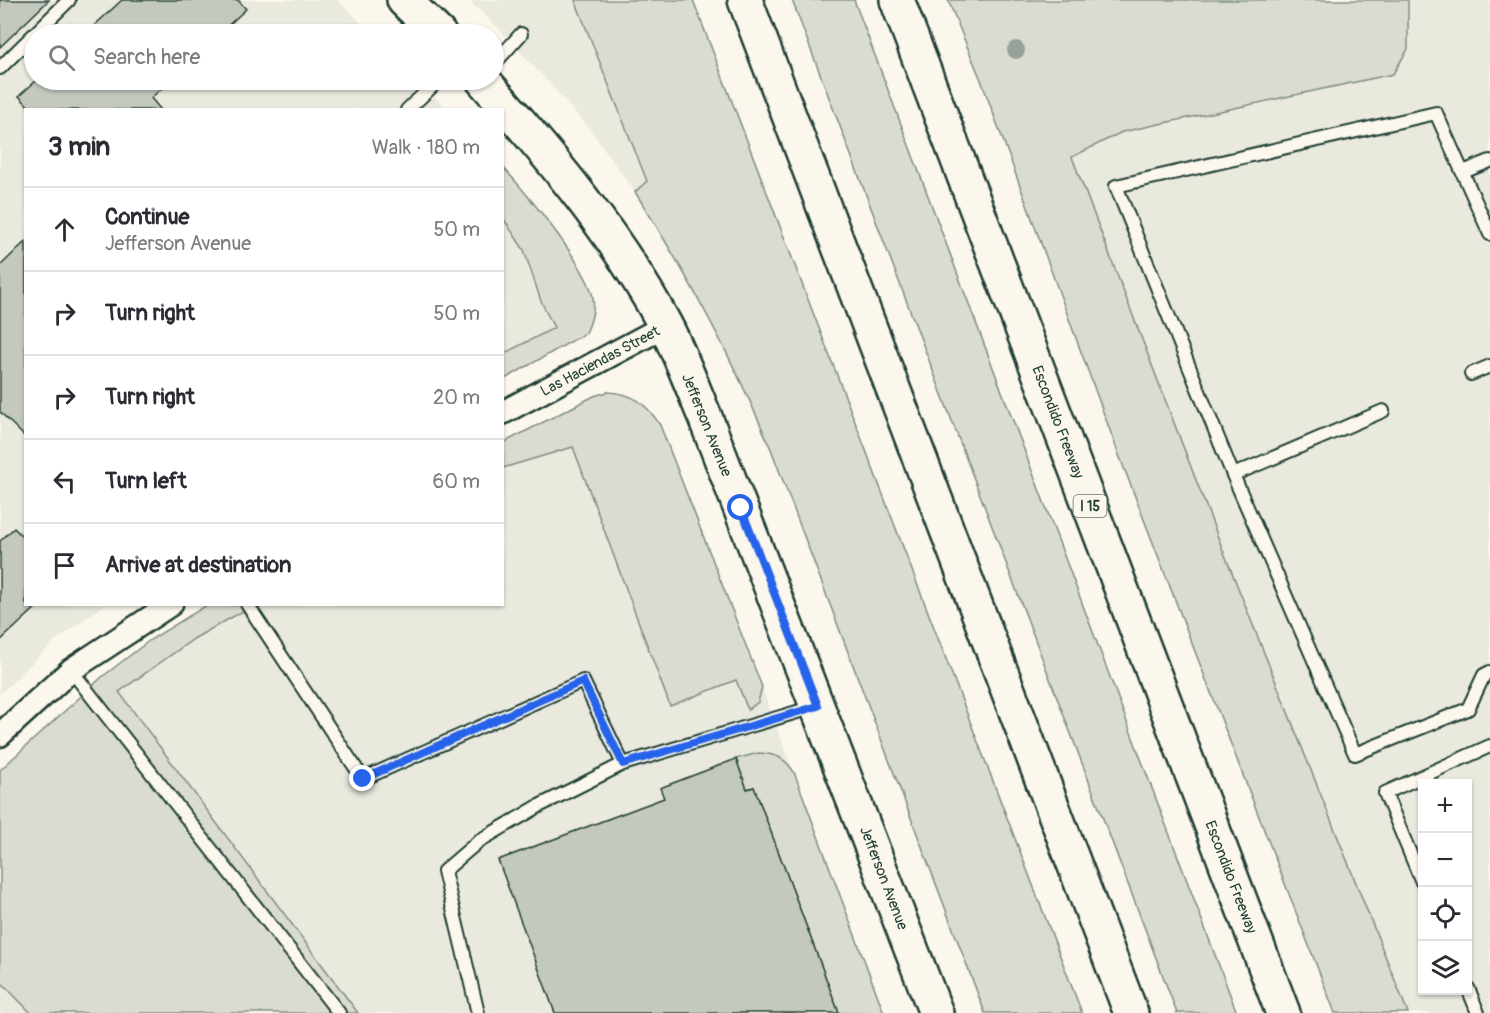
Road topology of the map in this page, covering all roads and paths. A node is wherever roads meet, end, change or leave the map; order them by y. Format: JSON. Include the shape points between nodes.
{"nodes":[{"id":1,"x":69,"y":0,"type":"edge"},
{"id":2,"x":745,"y":0,"type":"edge"},
{"id":3,"x":897,"y":0,"type":"edge"},
{"id":4,"x":411,"y":2,"type":"edge"},
{"id":5,"x":45,"y":24,"type":"edge"},
{"id":6,"x":430,"y":24,"type":"edge"},
{"id":7,"x":521,"y":34,"type":"dead end"},
{"id":8,"x":24,"y":44,"type":"edge"},
{"id":9,"x":504,"y":53,"type":"edge"},
{"id":10,"x":0,"y":68,"type":"edge"},
{"id":11,"x":428,"y":90,"type":"edge"},
{"id":12,"x":492,"y":90,"type":"edge"},
{"id":13,"x":409,"y":108,"type":"edge"},
{"id":14,"x":1490,"y":161,"type":"edge"},
{"id":15,"x":1463,"y":172,"type":"junction"},
{"id":16,"x":1490,"y":234,"type":"edge"},
{"id":17,"x":665,"y":326,"type":"junction"},
{"id":18,"x":1490,"y":366,"type":"edge"},
{"id":19,"x":1471,"y":374,"type":"dead end"},
{"id":20,"x":1383,"y":411,"type":"dead end"},
{"id":21,"x":504,"y":412,"type":"edge"},
{"id":22,"x":1233,"y":475,"type":"junction"},
{"id":23,"x":168,"y":606,"type":"edge"},
{"id":24,"x":248,"y":606,"type":"edge"},
{"id":25,"x":71,"y":670,"type":"junction"},
{"id":26,"x":1490,"y":672,"type":"edge"},
{"id":27,"x":818,"y":706,"type":"junction"},
{"id":28,"x":0,"y":735,"type":"edge"},
{"id":29,"x":1490,"y":746,"type":"edge"},
{"id":30,"x":623,"y":764,"type":"junction"},
{"id":31,"x":1418,"y":872,"type":"edge"},
{"id":32,"x":1470,"y":995,"type":"edge"},
{"id":33,"x":339,"y":1013,"type":"edge"},
{"id":34,"x":478,"y":1013,"type":"edge"},
{"id":35,"x":936,"y":1013,"type":"edge"},
{"id":36,"x":1131,"y":1013,"type":"edge"},
{"id":37,"x":1283,"y":1013,"type":"edge"},
{"id":38,"x":1478,"y":1013,"type":"edge"}],
"edges":[{"from":1,"to":5,"type":"lane"},
{"from":2,"to":36,"type":"main road"},
{"from":3,"to":37,"type":"main road","name":"Escondido Freeway","number":"I 15"},
{"from":4,"to":6,"type":"main road"},
{"from":7,"to":9,"type":"lane"},
{"from":8,"to":10,"type":"lane"},
{"from":11,"to":13,"type":"lane"},
{"from":12,"to":17,"type":"main road","name":"Jefferson Avenue","via":[[552,158],[599,221]]},
{"from":14,"to":15,"type":"lane"},
{"from":15,"to":16,"type":"lane"},
{"from":15,"to":22,"type":"lane","via":[[1436,113],[1116,186]]},
{"from":17,"to":21,"type":"street","name":"Las Haciendas Street"},
{"from":17,"to":27,"type":"main road","name":"Jefferson Avenue","via":[[705,417]]},
{"from":18,"to":19,"type":"lane"},
{"from":20,"to":22,"type":"lane"},
{"from":22,"to":26,"type":"lane","via":[[1355,754],[1468,709],[1484,675]]},
{"from":23,"to":25,"type":"street"},
{"from":24,"to":30,"type":"lane","via":[[363,779],[583,681]]},
{"from":25,"to":28,"type":"street"},
{"from":25,"to":33,"type":"lane"},
{"from":27,"to":30,"type":"lane"},
{"from":27,"to":35,"type":"main road","name":"Jefferson Avenue"},
{"from":29,"to":31,"type":"lane","via":[[1385,793]]},
{"from":30,"to":34,"type":"lane","via":[[479,841],[444,871]]},
{"from":32,"to":38,"type":"lane"}]}
